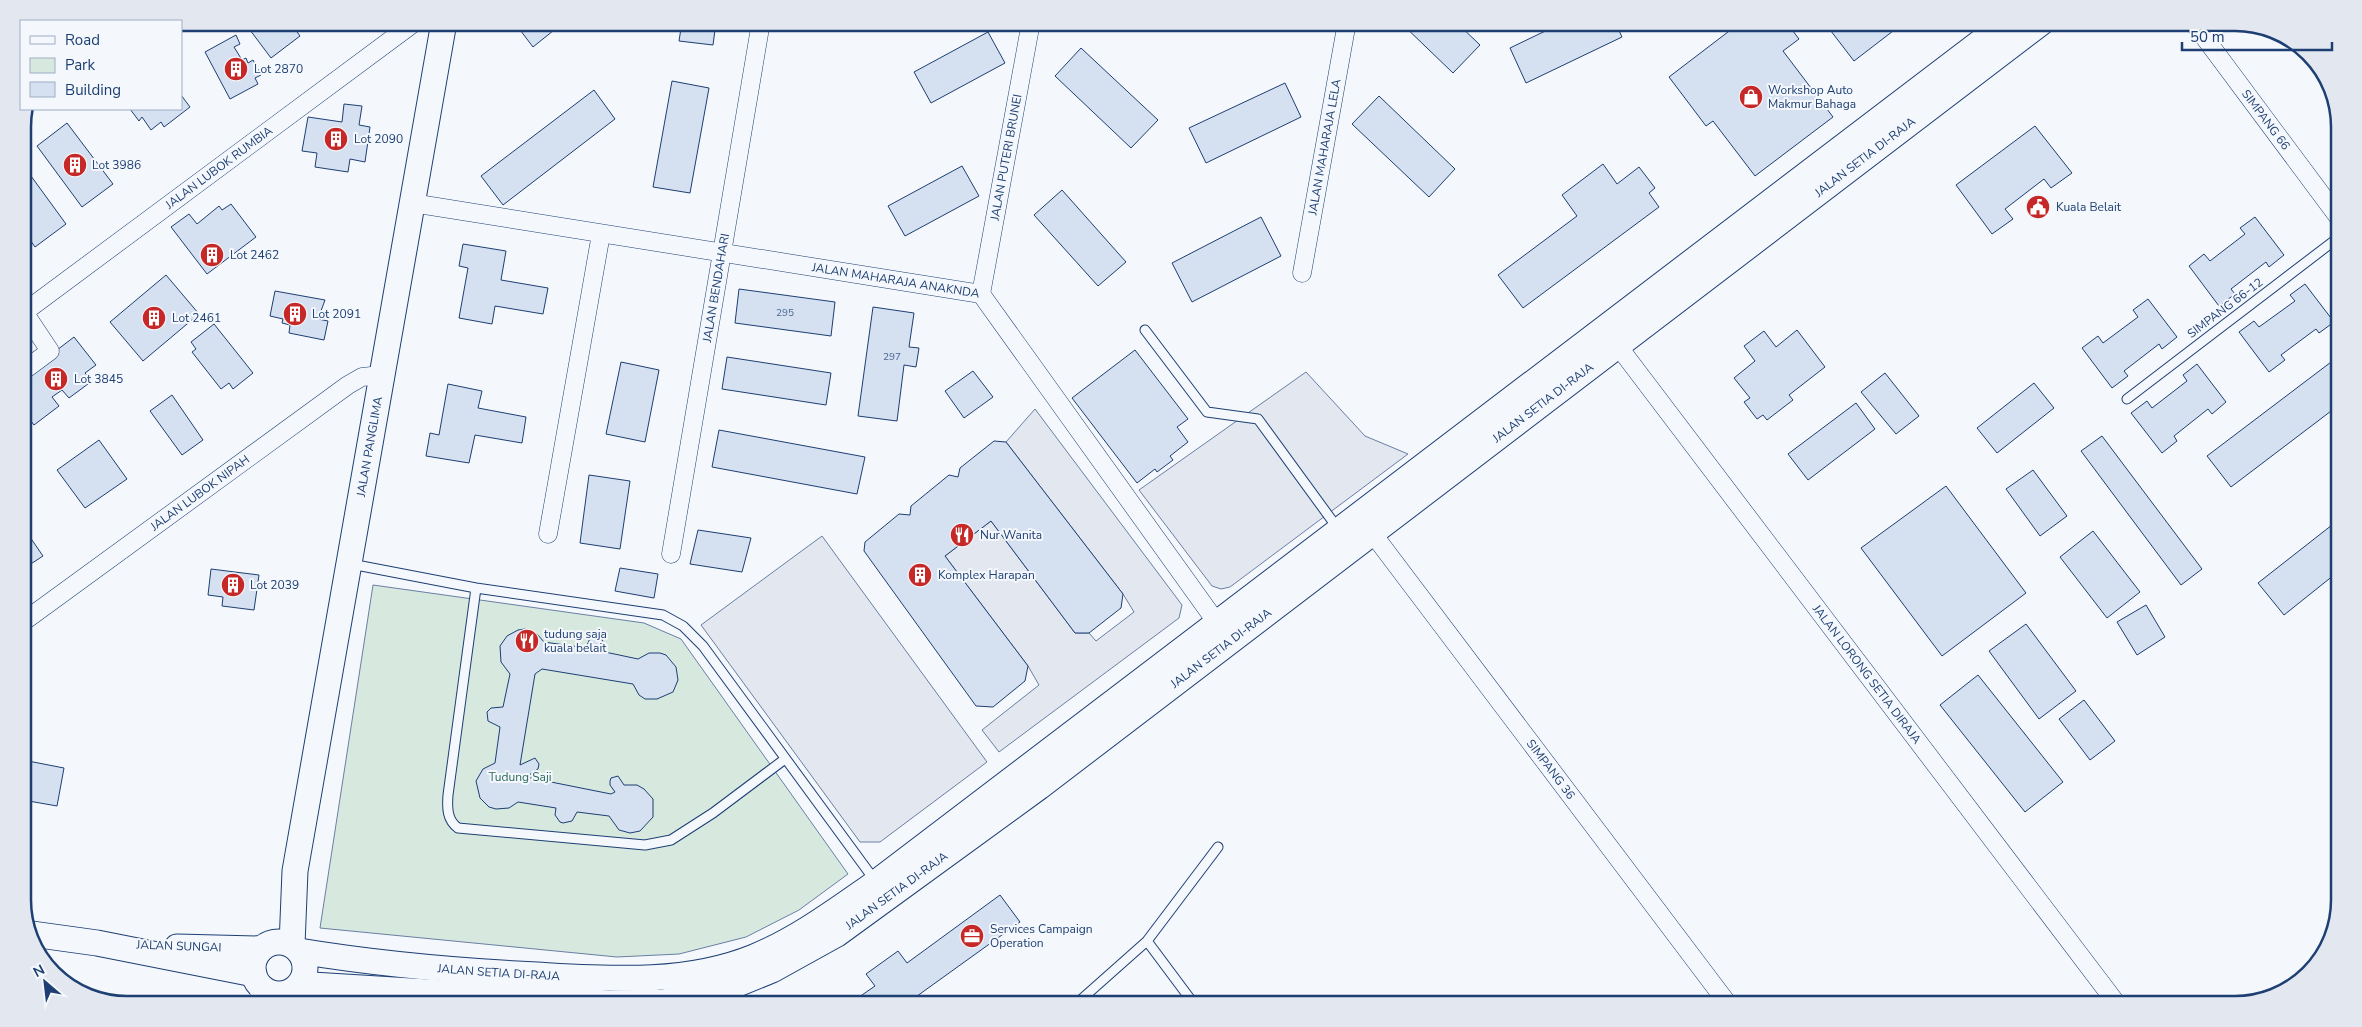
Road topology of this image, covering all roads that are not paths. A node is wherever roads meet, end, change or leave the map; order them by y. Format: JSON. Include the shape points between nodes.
{"nodes":[{"id":1,"x":403,"y":31,"type":"edge"},
{"id":2,"x":442,"y":31,"type":"edge"},
{"id":3,"x":760,"y":31,"type":"edge"},
{"id":4,"x":1029,"y":31,"type":"edge"},
{"id":5,"x":1345,"y":31,"type":"edge"},
{"id":6,"x":1995,"y":31,"type":"edge"},
{"id":7,"x":2030,"y":31,"type":"edge"},
{"id":8,"x":2200,"y":31,"type":"edge"},
{"id":9,"x":412,"y":203,"type":"junction"},
{"id":10,"x":2331,"y":207,"type":"edge"},
{"id":11,"x":601,"y":234,"type":"junction"},
{"id":12,"x":2331,"y":243,"type":"edge"},
{"id":13,"x":721,"y":251,"type":"junction"},
{"id":14,"x":1302,"y":273,"type":"dead end"},
{"id":15,"x":981,"y":294,"type":"junction"},
{"id":16,"x":31,"y":307,"type":"edge"},
{"id":17,"x":31,"y":324,"type":"edge"},
{"id":18,"x":1145,"y":330,"type":"dead end"},
{"id":19,"x":1618,"y":346,"type":"junction"},
{"id":20,"x":31,"y":365,"type":"edge"},
{"id":21,"x":381,"y":375,"type":"junction"},
{"id":22,"x":2127,"y":399,"type":"dead end"},
{"id":23,"x":1339,"y":530,"type":"junction"},
{"id":24,"x":548,"y":534,"type":"dead end"},
{"id":25,"x":1373,"y":534,"type":"junction"},
{"id":26,"x":671,"y":554,"type":"dead end"},
{"id":27,"x":348,"y":564,"type":"junction"},
{"id":28,"x":476,"y":588,"type":"junction"},
{"id":29,"x":31,"y":616,"type":"edge"},
{"id":30,"x":1216,"y":623,"type":"junction"},
{"id":31,"x":786,"y":758,"type":"junction"},
{"id":32,"x":1218,"y":847,"type":"dead end"},
{"id":33,"x":876,"y":882,"type":"junction"},
{"id":34,"x":38,"y":935,"type":"edge"},
{"id":35,"x":1147,"y":941,"type":"junction"},
{"id":36,"x":97,"y":943,"type":"junction"},
{"id":37,"x":280,"y":947,"type":"junction"},
{"id":38,"x":258,"y":988,"type":"edge"},
{"id":39,"x":287,"y":996,"type":"edge"},
{"id":40,"x":494,"y":996,"type":"edge"},
{"id":41,"x":714,"y":996,"type":"edge"},
{"id":42,"x":1085,"y":996,"type":"edge"},
{"id":43,"x":1188,"y":996,"type":"edge"},
{"id":44,"x":1722,"y":996,"type":"edge"},
{"id":45,"x":2111,"y":996,"type":"edge"}],
"edges":[{"from":1,"to":16,"type":"street","name":"JALAN LUBOK RUMBIA"},
{"from":2,"to":9,"type":"main road","name":"JALAN PANGLIMA"},
{"from":3,"to":13,"type":"street","name":"JALAN BENDAHARI"},
{"from":4,"to":15,"type":"street","name":"JALAN PUTERI BRUNEI"},
{"from":5,"to":14,"type":"street","name":"JALAN MAHARAJA LELA"},
{"from":6,"to":23,"type":"main road","name":"JALAN SETIA DI-RAJA"},
{"from":7,"to":19,"type":"main road","name":"JALAN SETIA DI-RAJA"},
{"from":8,"to":10,"type":"street","name":"SIMPANG 66"},
{"from":9,"to":11,"type":"street","name":"JALAN MAHARAJA ANAKNDA"},
{"from":9,"to":21,"type":"main road","name":"JALAN PANGLIMA"},
{"from":11,"to":13,"type":"street","name":"JALAN MAHARAJA ANAKNDA"},
{"from":11,"to":24,"type":"street"},
{"from":12,"to":22,"type":"lane","name":"SIMPANG 66-12"},
{"from":13,"to":15,"type":"street","name":"JALAN MAHARAJA ANAKNDA"},
{"from":13,"to":26,"type":"street","name":"JALAN BENDAHARI"},
{"from":15,"to":30,"type":"street","name":"JALAN MAHARAJA ANAKNDA"},
{"from":17,"to":20,"type":"street","via":[[50,351]]},
{"from":18,"to":23,"type":"lane","via":[[1207,412],[1258,419]]},
{"from":19,"to":25,"type":"main road","name":"JALAN SETIA DI-RAJA"},
{"from":19,"to":45,"type":"street","name":"JALAN LORONG SETIA DIRAJA"},
{"from":21,"to":27,"type":"main road","name":"JALAN PANGLIMA"},
{"from":21,"to":29,"type":"street","name":"JALAN LUBOK NIPAH","via":[[362,377],[348,386]]},
{"from":23,"to":30,"type":"main road","name":"JALAN SETIA DI-RAJA"},
{"from":25,"to":41,"type":"main road","name":"JALAN SETIA DI-RAJA","via":[[1039,787],[837,934],[758,977]]},
{"from":25,"to":44,"type":"street","name":"SIMPANG 36"},
{"from":27,"to":28,"type":"lane"},
{"from":27,"to":37,"type":"main road","name":"JALAN PANGLIMA"},
{"from":28,"to":31,"type":"lane","via":[[663,615],[683,626],[703,646]]},
{"from":28,"to":31,"type":"lane","via":[[448,795],[451,823],[458,828],[645,845],[671,840]]},
{"from":30,"to":33,"type":"main road","name":"JALAN SETIA DI-RAJA"},
{"from":31,"to":33,"type":"lane"},
{"from":32,"to":35,"type":"lane"},
{"from":33,"to":37,"type":"main road","name":"JALAN SETIA DI-RAJA","via":[[828,916],[773,948],[733,964],[676,976],[624,980],[499,973],[406,965]]},
{"from":34,"to":36,"type":"main road","name":"JALAN SUNGAI"},
{"from":35,"to":42,"type":"lane"},
{"from":35,"to":43,"type":"lane"},
{"from":36,"to":37,"type":"main road","name":"JALAN SUNGAI"},
{"from":36,"to":38,"type":"main road","name":"JALAN SUNGAI"},
{"from":37,"to":38,"type":"main road","via":[[254,961]]},
{"from":37,"to":39,"type":"main road","via":[[305,963],[304,977]]},
{"from":38,"to":39,"type":"main road"},
{"from":39,"to":40,"type":"main road","name":"JALAN SETIA DI-RAJA","via":[[312,985]]}]}
